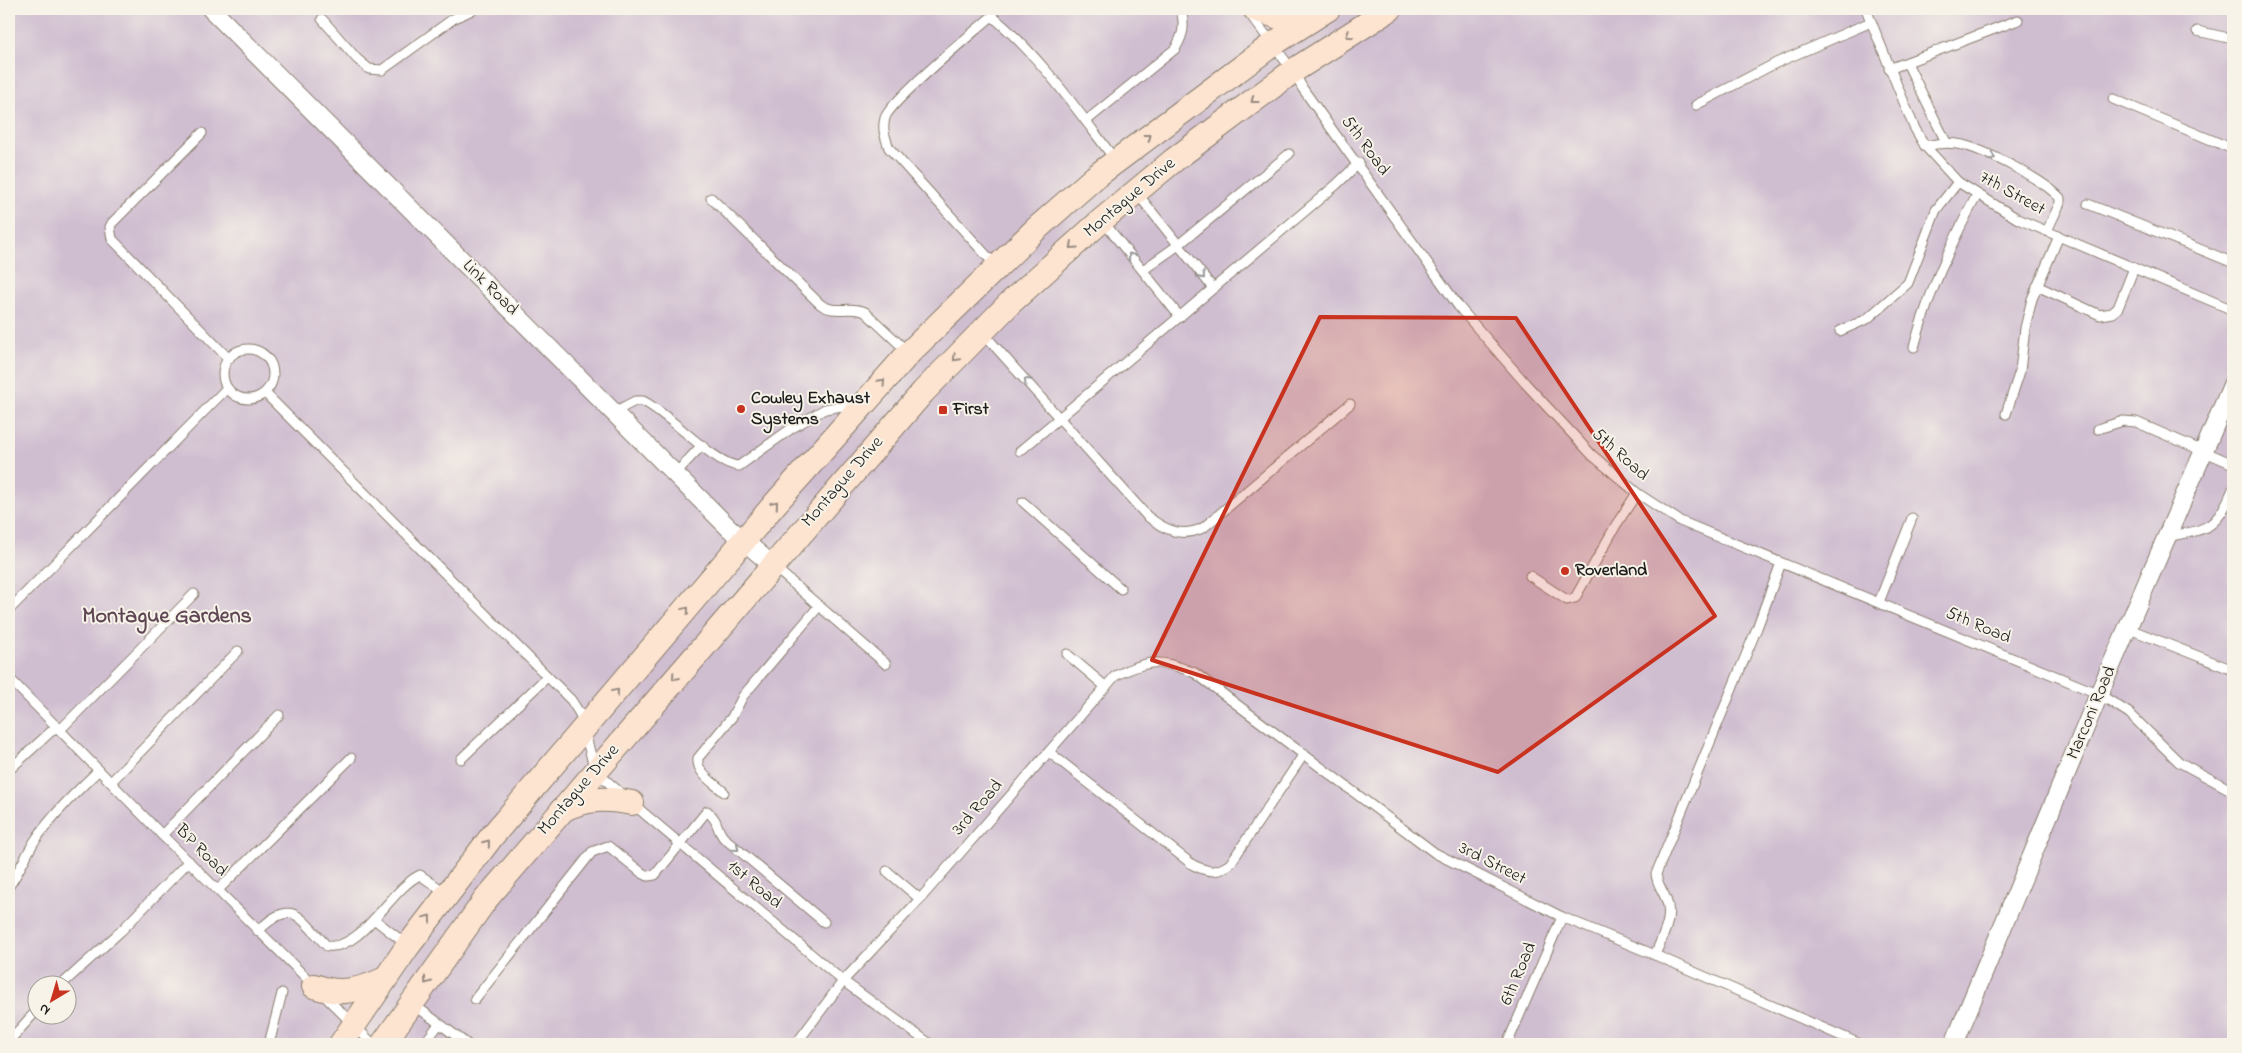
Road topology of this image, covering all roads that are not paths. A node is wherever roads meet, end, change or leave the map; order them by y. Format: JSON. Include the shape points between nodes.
{"nodes":[{"id":1,"x":211,"y":9,"type":"edge"},
{"id":2,"x":474,"y":9,"type":"edge"},
{"id":3,"x":1181,"y":9,"type":"edge"},
{"id":4,"x":1246,"y":9,"type":"edge"},
{"id":5,"x":1255,"y":9,"type":"edge"},
{"id":6,"x":1390,"y":9,"type":"edge"},
{"id":7,"x":1866,"y":9,"type":"edge"},
{"id":8,"x":989,"y":12,"type":"edge"},
{"id":9,"x":1319,"y":15,"type":"edge"},
{"id":10,"x":322,"y":19,"type":"dead end"},
{"id":11,"x":2018,"y":20,"type":"dead end"},
{"id":12,"x":1871,"y":22,"type":"junction"},
{"id":13,"x":2197,"y":31,"type":"dead end"},
{"id":14,"x":2233,"y":39,"type":"edge"},
{"id":15,"x":1273,"y":44,"type":"junction"},
{"id":16,"x":1907,"y":63,"type":"junction"},
{"id":17,"x":1889,"y":69,"type":"junction"},
{"id":18,"x":1293,"y":71,"type":"junction"},
{"id":19,"x":2113,"y":99,"type":"dead end"},
{"id":20,"x":1696,"y":105,"type":"dead end"},
{"id":21,"x":1086,"y":121,"type":"junction"},
{"id":22,"x":202,"y":133,"type":"dead end"},
{"id":23,"x":1946,"y":142,"type":"junction"},
{"id":24,"x":1925,"y":146,"type":"junction"},
{"id":25,"x":2233,"y":149,"type":"edge"},
{"id":26,"x":1289,"y":154,"type":"dead end"},
{"id":27,"x":1116,"y":161,"type":"junction"},
{"id":28,"x":1359,"y":163,"type":"junction"},
{"id":29,"x":1958,"y":182,"type":"junction"},
{"id":30,"x":1136,"y":192,"type":"junction"},
{"id":31,"x":1977,"y":195,"type":"junction"},
{"id":32,"x":711,"y":198,"type":"dead end"},
{"id":33,"x":2088,"y":204,"type":"dead end"},
{"id":34,"x":1102,"y":220,"type":"junction"},
{"id":35,"x":2047,"y":231,"type":"junction"},
{"id":36,"x":2059,"y":236,"type":"junction"},
{"id":37,"x":1177,"y":246,"type":"junction"},
{"id":38,"x":2233,"y":261,"type":"edge"},
{"id":39,"x":997,"y":266,"type":"junction"},
{"id":40,"x":2134,"y":268,"type":"junction"},
{"id":41,"x":1143,"y":270,"type":"junction"},
{"id":42,"x":2037,"y":286,"type":"junction"},
{"id":43,"x":1213,"y":288,"type":"junction"},
{"id":44,"x":2233,"y":310,"type":"edge"},
{"id":45,"x":1180,"y":317,"type":"junction"},
{"id":46,"x":1840,"y":330,"type":"dead end"},
{"id":47,"x":982,"y":332,"type":"junction"},
{"id":48,"x":1914,"y":347,"type":"dead end"},
{"id":49,"x":909,"y":353,"type":"junction"},
{"id":50,"x":229,"y":358,"type":"junction"},
{"id":51,"x":2233,"y":383,"type":"edge"},
{"id":52,"x":228,"y":388,"type":"junction"},
{"id":53,"x":265,"y":393,"type":"junction"},
{"id":54,"x":863,"y":402,"type":"junction"},
{"id":55,"x":1350,"y":404,"type":"dead end"},
{"id":56,"x":614,"y":412,"type":"junction"},
{"id":57,"x":2006,"y":414,"type":"dead end"},
{"id":58,"x":1060,"y":417,"type":"junction"},
{"id":59,"x":2098,"y":429,"type":"dead end"},
{"id":60,"x":702,"y":445,"type":"junction"},
{"id":61,"x":1020,"y":451,"type":"dead end"},
{"id":62,"x":2204,"y":452,"type":"junction"},
{"id":63,"x":2233,"y":464,"type":"edge"},
{"id":64,"x":676,"y":474,"type":"junction"},
{"id":65,"x":2233,"y":489,"type":"edge"},
{"id":66,"x":1637,"y":493,"type":"junction"},
{"id":67,"x":1023,"y":502,"type":"dead end"},
{"id":68,"x":1912,"y":518,"type":"dead end"},
{"id":69,"x":2166,"y":537,"type":"junction"},
{"id":70,"x":744,"y":542,"type":"junction"},
{"id":71,"x":1781,"y":563,"type":"junction"},
{"id":72,"x":772,"y":565,"type":"junction"},
{"id":73,"x":1530,"y":576,"type":"dead end"},
{"id":74,"x":1121,"y":589,"type":"dead end"},
{"id":75,"x":194,"y":594,"type":"dead end"},
{"id":76,"x":1879,"y":602,"type":"junction"},
{"id":77,"x":819,"y":606,"type":"junction"},
{"id":78,"x":9,"y":610,"type":"edge"},
{"id":79,"x":2127,"y":628,"type":"junction"},
{"id":80,"x":238,"y":651,"type":"dead end"},
{"id":81,"x":1067,"y":654,"type":"dead end"},
{"id":82,"x":1142,"y":663,"type":"joint"},
{"id":83,"x":886,"y":664,"type":"dead end"},
{"id":84,"x":2233,"y":670,"type":"edge"},
{"id":85,"x":547,"y":677,"type":"junction"},
{"id":86,"x":9,"y":678,"type":"edge"},
{"id":87,"x":1106,"y":687,"type":"junction"},
{"id":88,"x":2099,"y":694,"type":"junction"},
{"id":89,"x":279,"y":715,"type":"dead end"},
{"id":90,"x":58,"y":728,"type":"junction"},
{"id":91,"x":584,"y":729,"type":"junction"},
{"id":92,"x":1049,"y":752,"type":"junction"},
{"id":93,"x":1304,"y":754,"type":"junction"},
{"id":94,"x":351,"y":758,"type":"dead end"},
{"id":95,"x":461,"y":759,"type":"dead end"},
{"id":96,"x":9,"y":770,"type":"edge"},
{"id":97,"x":99,"y":770,"type":"junction"},
{"id":98,"x":596,"y":771,"type":"junction"},
{"id":99,"x":111,"y":782,"type":"junction"},
{"id":100,"x":2229,"y":789,"type":"dead end"},
{"id":101,"x":724,"y":792,"type":"dead end"},
{"id":102,"x":632,"y":803,"type":"junction"},
{"id":103,"x":560,"y":811,"type":"junction"},
{"id":104,"x":162,"y":835,"type":"junction"},
{"id":105,"x":679,"y":844,"type":"junction"},
{"id":106,"x":189,"y":861,"type":"junction"},
{"id":107,"x":887,"y":871,"type":"dead end"},
{"id":108,"x":9,"y":886,"type":"edge"},
{"id":109,"x":218,"y":890,"type":"junction"},
{"id":110,"x":447,"y":894,"type":"junction"},
{"id":111,"x":920,"y":899,"type":"junction"},
{"id":112,"x":1562,"y":917,"type":"junction"},
{"id":113,"x":374,"y":919,"type":"junction"},
{"id":114,"x":824,"y":922,"type":"dead end"},
{"id":115,"x":258,"y":931,"type":"junction"},
{"id":116,"x":408,"y":946,"type":"junction"},
{"id":117,"x":1655,"y":954,"type":"junction"},
{"id":118,"x":71,"y":976,"type":"edge"},
{"id":119,"x":383,"y":980,"type":"junction"},
{"id":120,"x":843,"y":981,"type":"junction"},
{"id":121,"x":314,"y":986,"type":"junction"},
{"id":122,"x":282,"y":993,"type":"dead end"},
{"id":123,"x":475,"y":1000,"type":"dead end"},
{"id":124,"x":411,"y":1003,"type":"junction"},
{"id":125,"x":28,"y":1020,"type":"edge"},
{"id":126,"x":438,"y":1024,"type":"junction"},
{"id":127,"x":347,"y":1035,"type":"edge"},
{"id":128,"x":9,"y":1041,"type":"edge"},
{"id":129,"x":269,"y":1044,"type":"edge"},
{"id":130,"x":373,"y":1044,"type":"edge"},
{"id":131,"x":383,"y":1044,"type":"edge"},
{"id":132,"x":424,"y":1044,"type":"edge"},
{"id":133,"x":466,"y":1044,"type":"edge"},
{"id":134,"x":796,"y":1044,"type":"edge"},
{"id":135,"x":930,"y":1044,"type":"edge"},
{"id":136,"x":1507,"y":1044,"type":"edge"},
{"id":137,"x":1860,"y":1044,"type":"edge"},
{"id":138,"x":1954,"y":1044,"type":"edge"}],
"edges":[{"from":1,"to":56,"type":"street","name":"Link Road"},
{"from":2,"to":10,"type":"lane","via":[[452,19],[382,70],[369,69],[357,59]]},
{"from":3,"to":21,"type":"lane","via":[[1185,26],[1175,49]]},
{"from":4,"to":15,"type":"lane","name":"5th Road"},
{"from":5,"to":9,"type":"main road","via":[[1282,18]]},
{"from":6,"to":18,"type":"main road","name":"Montague Drive","one_way":true},
{"from":7,"to":12,"type":"lane","name":"7th Street"},
{"from":8,"to":21,"type":"lane","via":[[1038,60]]},
{"from":8,"to":39,"type":"lane","via":[[885,115],[883,131],[889,148]]},
{"from":9,"to":15,"type":"main road","name":"Montague Drive"},
{"from":11,"to":16,"type":"lane"},
{"from":12,"to":17,"type":"lane","name":"7th Street"},
{"from":12,"to":20,"type":"lane","via":[[1776,63]]},
{"from":13,"to":14,"type":"lane"},
{"from":15,"to":18,"type":"lane","name":"5th Road"},
{"from":27,"to":15,"type":"main road","name":"Montague Drive","one_way":true},
{"from":16,"to":17,"type":"lane"},
{"from":16,"to":23,"type":"lane"},
{"from":17,"to":24,"type":"lane","name":"7th Street"},
{"from":18,"to":28,"type":"lane","name":"5th Road"},
{"from":18,"to":30,"type":"main road","name":"Montague Drive","one_way":true},
{"from":19,"to":25,"type":"lane"},
{"from":21,"to":27,"type":"lane"},
{"from":22,"to":50,"type":"lane","via":[[112,223],[110,234]]},
{"from":23,"to":24,"type":"lane"},
{"from":23,"to":35,"type":"lane","one_way":true,"via":[[1981,152],[2055,192],[2060,203]]},
{"from":24,"to":29,"type":"lane","name":"7th Street"},
{"from":26,"to":37,"type":"lane"},
{"from":27,"to":39,"type":"main road","name":"Montague Drive"},
{"from":28,"to":43,"type":"lane"},
{"from":28,"to":66,"type":"lane","name":"5th Road","via":[[1459,307],[1592,455]]},
{"from":29,"to":31,"type":"lane","name":"7th Street"},
{"from":29,"to":46,"type":"lane","via":[[1936,210],[1908,283],[1867,319]]},
{"from":30,"to":34,"type":"main road","name":"Montague Drive"},
{"from":30,"to":37,"type":"lane"},
{"from":31,"to":35,"type":"lane","name":"7th Street"},
{"from":31,"to":48,"type":"lane","via":[[1960,225],[1931,292]]},
{"from":32,"to":49,"type":"lane","via":[[820,304],[834,310],[859,309],[865,312]]},
{"from":33,"to":38,"type":"lane"},
{"from":41,"to":34,"type":"lane","one_way":true},
{"from":34,"to":47,"type":"main road","name":"Montague Drive","one_way":true},
{"from":35,"to":36,"type":"lane","name":"7th Street"},
{"from":36,"to":40,"type":"lane","name":"7th Street"},
{"from":36,"to":42,"type":"lane"},
{"from":37,"to":41,"type":"lane"},
{"from":37,"to":43,"type":"lane","one_way":true},
{"from":39,"to":49,"type":"main road","name":"Montague Drive"},
{"from":40,"to":42,"type":"lane","via":[[2118,308],[2106,315]]},
{"from":40,"to":44,"type":"lane","name":"7th Street"},
{"from":41,"to":45,"type":"lane"},
{"from":42,"to":57,"type":"lane","via":[[2025,328],[2020,371]]},
{"from":43,"to":45,"type":"lane"},
{"from":45,"to":58,"type":"lane"},
{"from":58,"to":47,"type":"lane","one_way":true},
{"from":47,"to":72,"type":"main road","name":"Montague Drive","one_way":true,"via":[[895,422]]},
{"from":54,"to":49,"type":"main road","name":"Montague Drive","one_way":true},
{"from":50,"to":52,"type":"lane","via":[[223,372]]},
{"from":50,"to":53,"type":"lane","via":[[247,350],[263,354],[272,369],[271,386]]},
{"from":51,"to":62,"type":"street","name":"Marconi Road"},
{"from":52,"to":53,"type":"lane","via":[[241,398],[250,399]]},
{"from":52,"to":78,"type":"lane"},
{"from":53,"to":85,"type":"lane"},
{"from":54,"to":60,"type":"lane","via":[[825,409],[739,466],[721,461]]},
{"from":70,"to":54,"type":"main road","name":"Montague Drive","one_way":true},
{"from":55,"to":58,"type":"lane","via":[[1203,528],[1192,533],[1163,528],[1147,516]]},
{"from":56,"to":60,"type":"lane","via":[[635,401],[643,401]]},
{"from":56,"to":64,"type":"street","name":"Link Road"},
{"from":58,"to":61,"type":"lane"},
{"from":59,"to":62,"type":"lane","via":[[2111,423],[2136,422]]},
{"from":60,"to":64,"type":"lane"},
{"from":62,"to":63,"type":"lane"},
{"from":62,"to":69,"type":"street","name":"Marconi Road"},
{"from":64,"to":70,"type":"street","name":"Link Road"},
{"from":65,"to":69,"type":"lane","via":[[2223,513],[2209,526]]},
{"from":66,"to":71,"type":"lane","name":"5th Road","via":[[1680,521]]},
{"from":66,"to":73,"type":"lane","via":[[1575,598],[1567,600]]},
{"from":67,"to":74,"type":"lane"},
{"from":68,"to":76,"type":"lane"},
{"from":69,"to":79,"type":"street","name":"Marconi Road"},
{"from":70,"to":72,"type":"street","name":"Link Road"},
{"from":91,"to":70,"type":"main road","name":"Montague Drive","one_way":true},
{"from":71,"to":76,"type":"lane","name":"5th Road"},
{"from":71,"to":117,"type":"lane","via":[[1754,637],[1656,874],[1669,914]]},
{"from":72,"to":77,"type":"lane"},
{"from":72,"to":98,"type":"main road","name":"Montague Drive","one_way":true},
{"from":75,"to":90,"type":"lane"},
{"from":76,"to":88,"type":"lane","name":"5th Road"},
{"from":77,"to":83,"type":"lane"},
{"from":77,"to":101,"type":"lane","via":[[743,696],[727,724],[698,758],[700,770]]},
{"from":79,"to":84,"type":"lane"},
{"from":79,"to":88,"type":"street","name":"Marconi Road"},
{"from":80,"to":99,"type":"lane"},
{"from":81,"to":87,"type":"lane"},
{"from":82,"to":87,"type":"lane","name":"3rd Road","via":[[1116,676]]},
{"from":82,"to":93,"type":"lane","name":"3rd Street","via":[[1169,663],[1195,673]]},
{"from":85,"to":91,"type":"lane","via":[[571,700]]},
{"from":85,"to":95,"type":"lane"},
{"from":86,"to":90,"type":"lane","name":"BP Road"},
{"from":87,"to":92,"type":"lane","name":"3rd Road"},
{"from":88,"to":100,"type":"lane","name":"5th Road","via":[[2129,713],[2179,762]]},
{"from":88,"to":138,"type":"street","name":"Marconi Road"},
{"from":89,"to":104,"type":"lane"},
{"from":90,"to":96,"type":"lane"},
{"from":90,"to":97,"type":"lane","name":"BP Road"},
{"from":91,"to":98,"type":"lane"},
{"from":110,"to":91,"type":"main road","name":"Montague Drive","one_way":true},
{"from":92,"to":93,"type":"lane","via":[[1193,865],[1208,872],[1220,871],[1230,864]]},
{"from":92,"to":111,"type":"lane","name":"3rd Road"},
{"from":93,"to":112,"type":"lane","name":"3rd Street","via":[[1435,853]]},
{"from":94,"to":109,"type":"lane"},
{"from":97,"to":99,"type":"lane","name":"BP Road"},
{"from":97,"to":108,"type":"lane","via":[[63,805],[34,843]]},
{"from":98,"to":102,"type":"lane","name":"1st Road"},
{"from":98,"to":103,"type":"main road","name":"Montague Drive"},
{"from":99,"to":104,"type":"lane","name":"BP Road"},
{"from":102,"to":103,"type":"main road","via":[[594,799]]},
{"from":102,"to":105,"type":"lane","name":"1st Road"},
{"from":103,"to":124,"type":"main road","name":"Montague Drive","one_way":true,"via":[[486,899]]},
{"from":104,"to":106,"type":"lane","name":"BP Road"},
{"from":105,"to":114,"type":"lane","one_way":true,"via":[[707,811],[718,822],[723,837]]},
{"from":105,"to":120,"type":"lane","name":"1st Road"},
{"from":105,"to":123,"type":"lane","via":[[655,875],[648,876],[608,846],[592,852]]},
{"from":106,"to":109,"type":"lane","name":"BP Road"},
{"from":106,"to":118,"type":"lane","via":[[121,931]]},
{"from":107,"to":111,"type":"lane"},
{"from":109,"to":115,"type":"lane","name":"BP Road"},
{"from":110,"to":113,"type":"lane","via":[[420,875],[406,882]]},
{"from":116,"to":110,"type":"main road","name":"Montague Drive","one_way":true},
{"from":111,"to":120,"type":"lane","name":"3rd Road"},
{"from":112,"to":117,"type":"lane","name":"3rd Street"},
{"from":112,"to":136,"type":"lane","name":"6th Road"},
{"from":113,"to":115,"type":"lane","via":[[334,947],[327,946],[296,914],[285,912],[274,916]]},
{"from":113,"to":116,"type":"lane"},
{"from":115,"to":121,"type":"lane","name":"BP Road"},
{"from":116,"to":119,"type":"main road","name":"Montague Drive"},
{"from":117,"to":137,"type":"lane","name":"3rd Street"},
{"from":119,"to":121,"type":"main road","via":[[348,992]]},
{"from":119,"to":127,"type":"main road","name":"Montague Drive"},
{"from":120,"to":134,"type":"lane","name":"3rd Road"},
{"from":120,"to":135,"type":"lane","name":"1st Road"},
{"from":121,"to":127,"type":"lane","name":"BP Road"},
{"from":122,"to":129,"type":"lane"},
{"from":124,"to":126,"type":"lane"},
{"from":124,"to":131,"type":"main road","name":"Montague Drive"},
{"from":125,"to":128,"type":"lane"},
{"from":126,"to":132,"type":"lane"},
{"from":126,"to":133,"type":"lane"},
{"from":127,"to":130,"type":"lane","name":"BP Road"}]}
